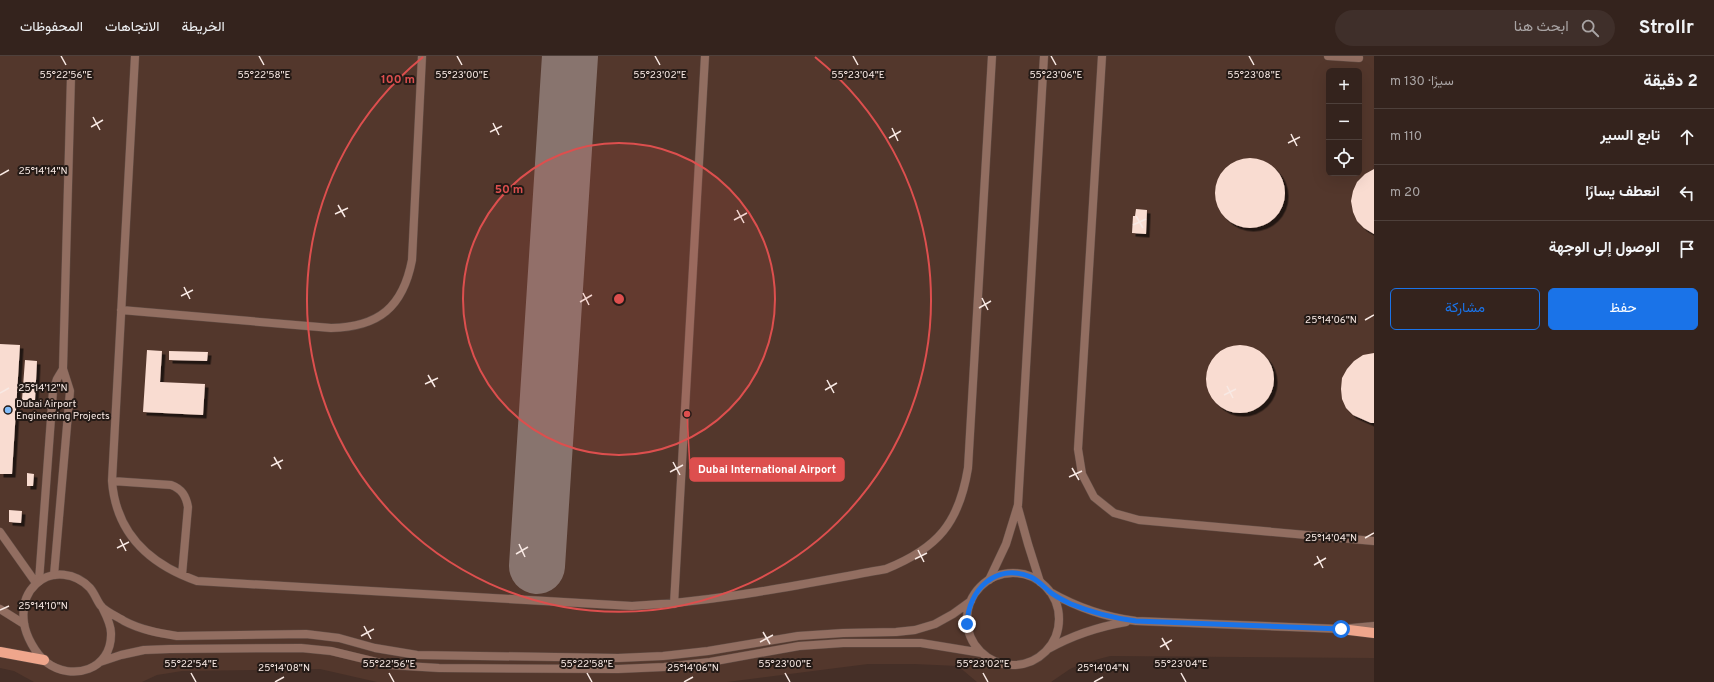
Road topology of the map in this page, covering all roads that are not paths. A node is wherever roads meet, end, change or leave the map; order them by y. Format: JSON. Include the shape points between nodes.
{"nodes":[{"id":1,"x":135,"y":56,"type":"edge"},
{"id":2,"x":422,"y":56,"type":"edge"},
{"id":3,"x":705,"y":56,"type":"edge"},
{"id":4,"x":992,"y":56,"type":"edge"},
{"id":5,"x":1044,"y":56,"type":"edge"},
{"id":6,"x":1102,"y":56,"type":"edge"},
{"id":7,"x":1328,"y":56,"type":"edge"},
{"id":8,"x":1359,"y":58,"type":"dead end"},
{"id":9,"x":71,"y":76,"type":"dead end"},
{"id":10,"x":121,"y":310,"type":"junction"},
{"id":11,"x":63,"y":368,"type":"junction"},
{"id":12,"x":112,"y":481,"type":"junction"},
{"id":13,"x":1018,"y":505,"type":"junction"},
{"id":14,"x":0,"y":532,"type":"edge"},
{"id":15,"x":1374,"y":541,"type":"edge"},
{"id":16,"x":54,"y":575,"type":"junction"},
{"id":17,"x":182,"y":575,"type":"junction"},
{"id":18,"x":989,"y":580,"type":"junction"},
{"id":19,"x":38,"y":582,"type":"junction"},
{"id":20,"x":1040,"y":582,"type":"junction"},
{"id":21,"x":1050,"y":592,"type":"junction"},
{"id":22,"x":971,"y":601,"type":"junction"},
{"id":23,"x":674,"y":604,"type":"junction"},
{"id":24,"x":0,"y":608,"type":"edge"},
{"id":25,"x":102,"y":608,"type":"junction"},
{"id":26,"x":1136,"y":621,"type":"junction"},
{"id":27,"x":24,"y":624,"type":"junction"},
{"id":28,"x":1374,"y":626,"type":"edge"},
{"id":29,"x":1341,"y":629,"type":"junction"},
{"id":30,"x":1374,"y":632,"type":"edge"},
{"id":31,"x":1047,"y":650,"type":"junction"},
{"id":32,"x":0,"y":652,"type":"edge"},
{"id":33,"x":982,"y":653,"type":"junction"},
{"id":34,"x":44,"y":660,"type":"junction"},
{"id":35,"x":99,"y":662,"type":"junction"}],
"edges":[{"from":1,"to":10,"type":"street"},
{"from":2,"to":10,"type":"street","via":[[412,260],[408,279],[400,297],[386,312],[369,322],[350,328],[331,328]]},
{"from":3,"to":23,"type":"street"},
{"from":4,"to":23,"type":"street","via":[[968,468],[964,491],[956,512],[944,532],[927,548],[908,561],[886,569],[723,598]]},
{"from":5,"to":13,"type":"street"},
{"from":6,"to":15,"type":"street","via":[[1078,449],[1082,474],[1094,497],[1114,512],[1139,520]]},
{"from":7,"to":8,"type":"street"},
{"from":9,"to":11,"type":"street"},
{"from":10,"to":12,"type":"street"},
{"from":11,"to":16,"type":"street","via":[[70,396]]},
{"from":11,"to":19,"type":"street","via":[[53,390]]},
{"from":12,"to":17,"type":"street","via":[[117,509],[132,537],[153,559]]},
{"from":12,"to":17,"type":"street","via":[[171,485],[184,493],[188,507]]},
{"from":13,"to":18,"type":"street","via":[[1006,544]]},
{"from":13,"to":20,"type":"street"},
{"from":14,"to":19,"type":"street"},
{"from":16,"to":19,"type":"street"},
{"from":16,"to":25,"type":"street","via":[[64,574],[83,582],[91,589]]},
{"from":17,"to":23,"type":"street","via":[[197,581],[572,604]]},
{"from":18,"to":20,"type":"street","via":[[999,576],[1020,574]]},
{"from":18,"to":22,"type":"street","via":[[978,589]]},
{"from":19,"to":27,"type":"street","via":[[30,589],[24,604]]},
{"from":20,"to":21,"type":"street"},
{"from":21,"to":26,"type":"street","via":[[1091,612]]},
{"from":21,"to":31,"type":"street","via":[[1057,606],[1059,621],[1055,636]]},
{"from":22,"to":25,"type":"street","via":[[935,624],[915,630],[798,636],[708,651],[618,658],[417,655],[375,648],[339,638],[306,634],[177,636],[139,628]]},
{"from":22,"to":33,"type":"street","via":[[967,618],[969,634],[974,645]]},
{"from":24,"to":27,"type":"street"},
{"from":25,"to":35,"type":"street","via":[[111,632],[106,654]]},
{"from":26,"to":29,"type":"street"},
{"from":26,"to":31,"type":"street","via":[[1090,630],[1068,638]]},
{"from":27,"to":34,"type":"street","via":[[32,644]]},
{"from":28,"to":29,"type":"street"},
{"from":29,"to":30,"type":"main road"},
{"from":31,"to":33,"type":"street","via":[[1036,659],[1008,665],[994,661]]},
{"from":32,"to":34,"type":"main road"},
{"from":33,"to":35,"type":"street","via":[[921,643],[843,643],[799,646],[710,662],[618,669],[446,668],[389,665],[331,651],[301,648],[144,650]]},
{"from":34,"to":35,"type":"street","via":[[52,667],[71,673],[91,669]]}]}
